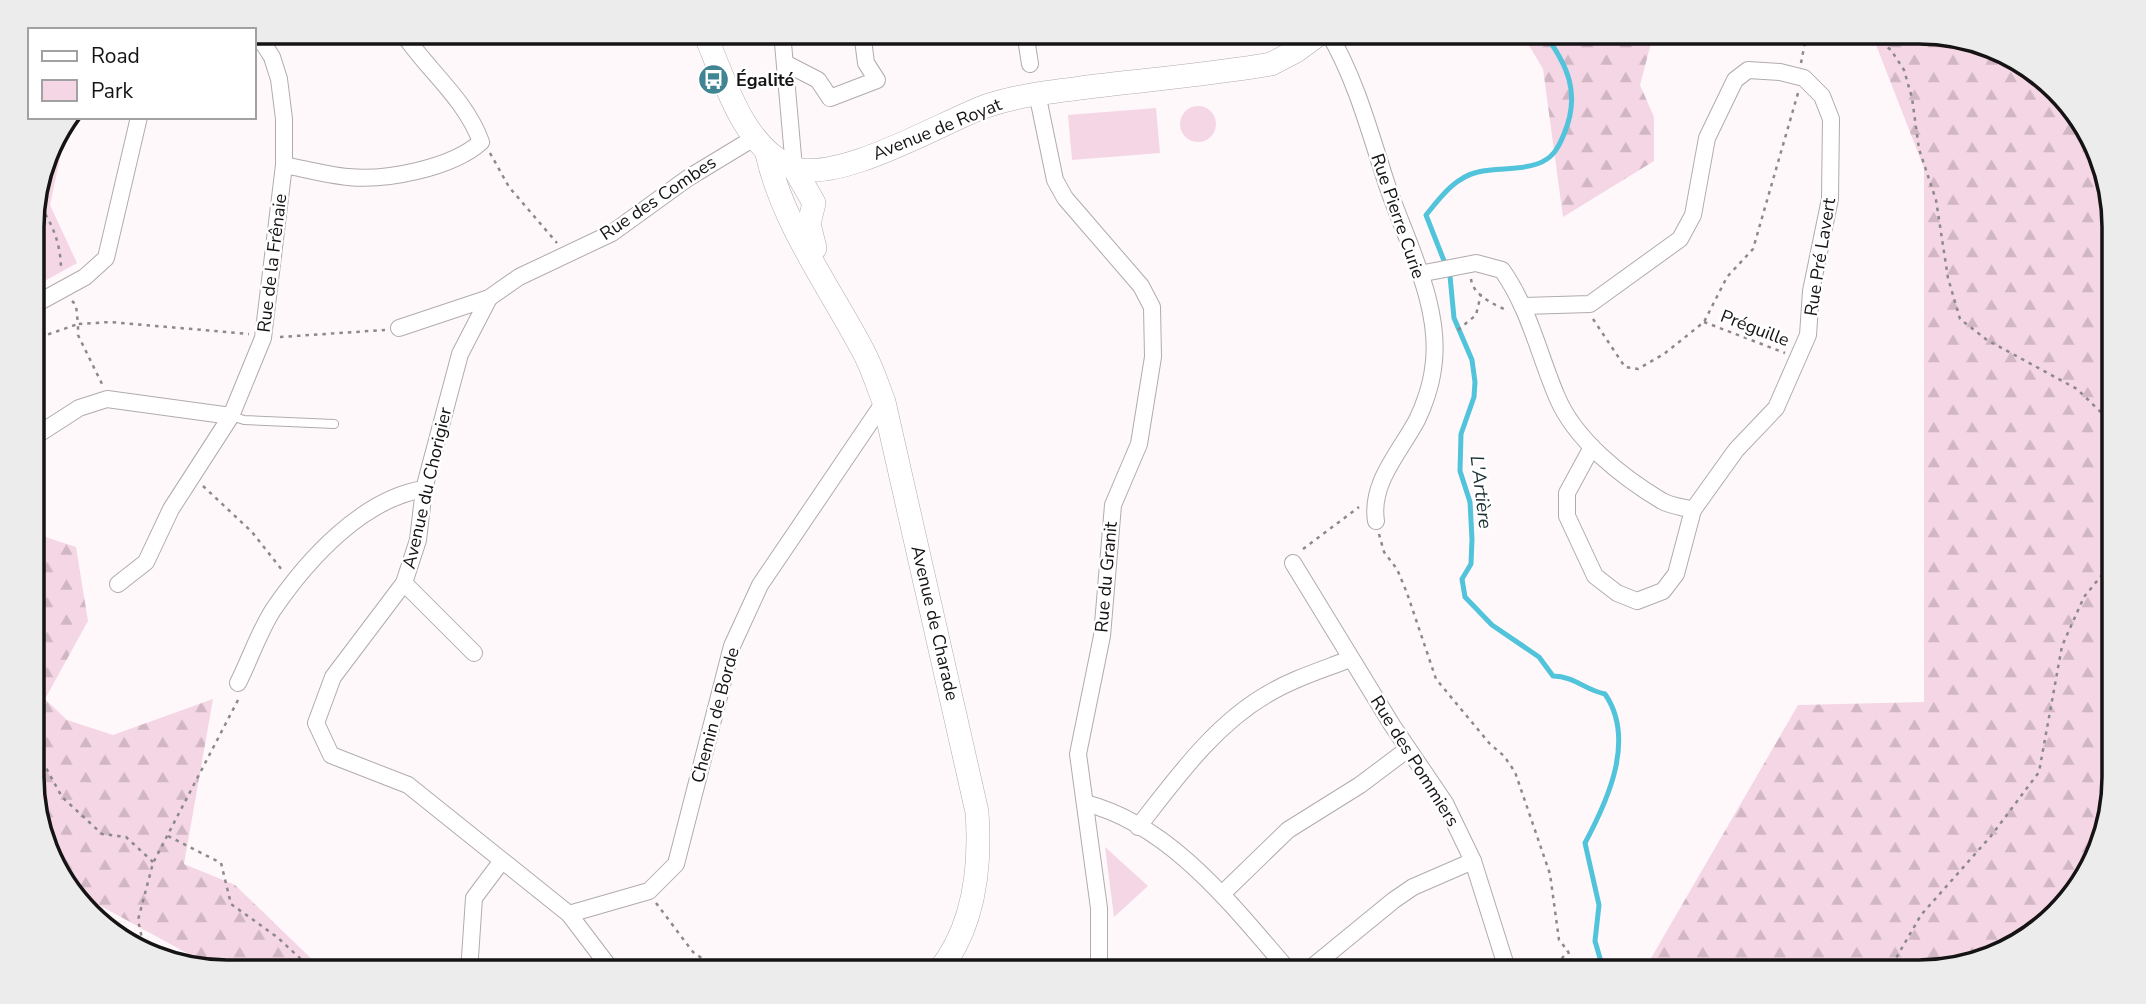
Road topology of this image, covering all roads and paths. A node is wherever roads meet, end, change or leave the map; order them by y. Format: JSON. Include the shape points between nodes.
{"nodes":[{"id":1,"x":264,"y":44,"type":"edge"},
{"id":2,"x":412,"y":44,"type":"edge"},
{"id":3,"x":710,"y":44,"type":"edge"},
{"id":4,"x":783,"y":44,"type":"edge"},
{"id":5,"x":864,"y":44,"type":"edge"},
{"id":6,"x":1027,"y":44,"type":"edge"},
{"id":7,"x":1306,"y":44,"type":"edge"},
{"id":8,"x":1333,"y":44,"type":"edge"},
{"id":9,"x":1805,"y":44,"type":"edge"},
{"id":10,"x":1884,"y":44,"type":"edge"},
{"id":11,"x":785,"y":63,"type":"junction"},
{"id":12,"x":1030,"y":64,"type":"dead end"},
{"id":13,"x":1798,"y":76,"type":"junction"},
{"id":14,"x":1037,"y":93,"type":"junction"},
{"id":15,"x":139,"y":119,"type":"edge"},
{"id":16,"x":481,"y":142,"type":"junction"},
{"id":17,"x":761,"y":146,"type":"junction"},
{"id":18,"x":851,"y":162,"type":"junction"},
{"id":19,"x":284,"y":165,"type":"junction"},
{"id":20,"x":794,"y":168,"type":"junction"},
{"id":21,"x":814,"y":203,"type":"junction"},
{"id":22,"x":44,"y":212,"type":"edge"},
{"id":23,"x":565,"y":254,"type":"junction"},
{"id":24,"x":1419,"y":274,"type":"junction"},
{"id":25,"x":823,"y":282,"type":"junction"},
{"id":26,"x":1472,"y":285,"type":"dead end"},
{"id":27,"x":61,"y":290,"type":"junction"},
{"id":28,"x":1481,"y":294,"type":"junction"},
{"id":29,"x":489,"y":298,"type":"junction"},
{"id":30,"x":44,"y":299,"type":"edge"},
{"id":31,"x":1586,"y":304,"type":"junction"},
{"id":32,"x":1523,"y":306,"type":"junction"},
{"id":33,"x":1704,"y":322,"type":"junction"},
{"id":34,"x":78,"y":324,"type":"junction"},
{"id":35,"x":399,"y":328,"type":"joint"},
{"id":36,"x":1458,"y":330,"type":"dead end"},
{"id":37,"x":44,"y":336,"type":"edge"},
{"id":38,"x":263,"y":338,"type":"junction"},
{"id":39,"x":1798,"y":358,"type":"junction"},
{"id":40,"x":107,"y":399,"type":"junction"},
{"id":41,"x":884,"y":402,"type":"junction"},
{"id":42,"x":2102,"y":413,"type":"edge"},
{"id":43,"x":231,"y":416,"type":"junction"},
{"id":44,"x":334,"y":424,"type":"dead end"},
{"id":45,"x":44,"y":430,"type":"edge"},
{"id":46,"x":1592,"y":447,"type":"junction"},
{"id":47,"x":190,"y":475,"type":"junction"},
{"id":48,"x":424,"y":489,"type":"junction"},
{"id":49,"x":1375,"y":501,"type":"junction"},
{"id":50,"x":1693,"y":510,"type":"junction"},
{"id":51,"x":1376,"y":521,"type":"joint"},
{"id":52,"x":1293,"y":563,"type":"joint"},
{"id":53,"x":2102,"y":575,"type":"edge"},
{"id":54,"x":118,"y":583,"type":"dead end"},
{"id":55,"x":294,"y":583,"type":"junction"},
{"id":56,"x":404,"y":583,"type":"junction"},
{"id":57,"x":474,"y":653,"type":"dead end"},
{"id":58,"x":1350,"y":659,"type":"junction"},
{"id":59,"x":238,"y":683,"type":"joint"},
{"id":60,"x":1408,"y":750,"type":"junction"},
{"id":61,"x":44,"y":766,"type":"edge"},
{"id":62,"x":1085,"y":803,"type":"junction"},
{"id":63,"x":1138,"y":827,"type":"junction"},
{"id":64,"x":168,"y":836,"type":"junction"},
{"id":65,"x":1473,"y":861,"type":"junction"},
{"id":66,"x":501,"y":862,"type":"junction"},
{"id":67,"x":153,"y":863,"type":"junction"},
{"id":68,"x":649,"y":891,"type":"junction"},
{"id":69,"x":1222,"y":894,"type":"junction"},
{"id":70,"x":569,"y":914,"type":"junction"},
{"id":71,"x":142,"y":939,"type":"edge"},
{"id":72,"x":1568,"y":951,"type":"junction"},
{"id":73,"x":302,"y":960,"type":"edge"},
{"id":74,"x":470,"y":960,"type":"edge"},
{"id":75,"x":604,"y":960,"type":"edge"},
{"id":76,"x":703,"y":960,"type":"edge"},
{"id":77,"x":947,"y":960,"type":"edge"},
{"id":78,"x":1099,"y":960,"type":"edge"},
{"id":79,"x":1280,"y":960,"type":"edge"},
{"id":80,"x":1321,"y":960,"type":"edge"},
{"id":81,"x":1504,"y":960,"type":"edge"},
{"id":82,"x":1561,"y":960,"type":"edge"},
{"id":83,"x":1571,"y":960,"type":"edge"},
{"id":84,"x":1895,"y":960,"type":"edge"}],
"edges":[{"from":1,"to":19,"type":"street","name":"Rue de la Frênaie","via":[[279,79]]},
{"from":2,"to":16,"type":"street","via":[[452,91]]},
{"from":3,"to":17,"type":"street"},
{"from":4,"to":11,"type":"street"},
{"from":5,"to":11,"type":"street","via":[[866,63],[877,80],[830,98],[818,80]]},
{"from":6,"to":12,"type":"street"},
{"from":7,"to":14,"type":"street","name":"Avenue de Royat","via":[[1271,64]]},
{"from":8,"to":24,"type":"street","name":"Rue Pierre Curie","via":[[1362,107]]},
{"from":9,"to":13,"type":"path"},
{"from":10,"to":42,"type":"path","via":[[1904,70],[1912,98],[1919,149],[1936,200],[1948,278],[1960,318],[1987,340],[2077,389]]},
{"from":11,"to":20,"type":"street"},
{"from":13,"to":31,"type":"street","via":[[1748,70],[1735,80],[1707,138],[1693,215],[1680,239],[1611,292]]},
{"from":13,"to":33,"type":"path","via":[[1793,113],[1753,249],[1727,277]]},
{"from":13,"to":39,"type":"street","name":"Rue Pré Lavert","via":[[1822,96],[1831,119],[1830,199],[1811,291],[1808,335]]},
{"from":14,"to":18,"type":"street","name":"Avenue de Royat","via":[[986,106]]},
{"from":14,"to":62,"type":"street","name":"Rue du Granit","via":[[1055,180],[1078,216],[1141,286],[1152,307],[1153,357],[1139,444],[1113,506],[1102,636],[1080,734]]},
{"from":15,"to":27,"type":"street","via":[[106,258],[85,278]]},
{"from":16,"to":19,"type":"street","via":[[469,153],[431,169],[350,177]]},
{"from":16,"to":23,"type":"path","via":[[509,187]]},
{"from":17,"to":20,"type":"street","name":"Avenue de Royat"},
{"from":17,"to":23,"type":"street","name":"Rue des Combes","via":[[697,172],[612,233]]},
{"from":17,"to":25,"type":"street","name":"Avenue de Charade"},
{"from":18,"to":20,"type":"street","name":"Avenue de Royat","via":[[817,170]]},
{"from":18,"to":21,"type":"street"},
{"from":19,"to":38,"type":"street","name":"Rue de la Frênaie"},
{"from":20,"to":21,"type":"street"},
{"from":21,"to":25,"type":"street","name":"Avenue de Charade","via":[[809,224]]},
{"from":22,"to":27,"type":"path","via":[[61,255]]},
{"from":23,"to":29,"type":"street","name":"Rue des Combes"},
{"from":24,"to":32,"type":"street","via":[[1476,263],[1502,270]]},
{"from":24,"to":49,"type":"street","name":"Rue Pierre Curie","via":[[1433,328],[1433,369],[1419,416]]},
{"from":25,"to":41,"type":"street","name":"Avenue de Charade","via":[[863,349]]},
{"from":26,"to":28,"type":"path"},
{"from":27,"to":30,"type":"street"},
{"from":27,"to":34,"type":"path","via":[[76,305]]},
{"from":28,"to":32,"type":"path","via":[[1508,311]]},
{"from":28,"to":36,"type":"path","via":[[1476,315]]},
{"from":29,"to":35,"type":"street"},
{"from":29,"to":48,"type":"street","name":"Avenue du Chorigier","via":[[460,354]]},
{"from":31,"to":32,"type":"street"},
{"from":31,"to":33,"type":"path","via":[[1625,367],[1638,369]]},
{"from":32,"to":46,"type":"street","via":[[1558,400]]},
{"from":33,"to":39,"type":"path","name":"Préguille"},
{"from":34,"to":37,"type":"path"},
{"from":34,"to":38,"type":"path","via":[[110,322]]},
{"from":34,"to":40,"type":"path","via":[[78,335]]},
{"from":35,"to":38,"type":"path"},
{"from":38,"to":43,"type":"street","name":"Rue de la Frênaie"},
{"from":39,"to":50,"type":"street","name":"Rue Pré Lavert","via":[[1776,408],[1736,450]]},
{"from":40,"to":43,"type":"street"},
{"from":40,"to":45,"type":"street","via":[[79,408]]},
{"from":41,"to":68,"type":"street","name":"Chemin de Borde","via":[[760,585],[732,646],[676,864]]},
{"from":41,"to":77,"type":"street","name":"Avenue de Charade","via":[[977,812],[976,885]]},
{"from":43,"to":44,"type":"lane"},
{"from":43,"to":47,"type":"street","name":"Rue de la Frênaie"},
{"from":46,"to":50,"type":"street","via":[[1664,502]]},
{"from":46,"to":50,"type":"street","via":[[1567,493],[1567,516],[1595,576],[1618,593],[1637,601],[1663,591],[1676,574]]},
{"from":47,"to":54,"type":"street","name":"Rue de la Frênaie","via":[[146,562]]},
{"from":47,"to":55,"type":"path","via":[[252,533]]},
{"from":48,"to":55,"type":"street","via":[[388,499],[369,511],[335,538]]},
{"from":48,"to":56,"type":"street","name":"Avenue du Chorigier","via":[[418,540]]},
{"from":49,"to":51,"type":"street","name":"Rue Pierre Curie"},
{"from":49,"to":52,"type":"path","via":[[1297,553]]},
{"from":51,"to":72,"type":"path","via":[[1384,552],[1407,593],[1436,679],[1515,772],[1550,874],[1559,940]]},
{"from":52,"to":58,"type":"street","name":"Rue des Pommiers"},
{"from":53,"to":84,"type":"path","via":[[2084,597],[2062,646],[2039,772],[1991,836],[1921,915]]},
{"from":55,"to":59,"type":"street","via":[[272,612]]},
{"from":56,"to":57,"type":"street"},
{"from":56,"to":66,"type":"street","name":"Avenue du Chorigier","via":[[333,677],[316,723],[331,755],[408,785]]},
{"from":58,"to":60,"type":"street","name":"Rue des Pommiers"},
{"from":58,"to":63,"type":"street","via":[[1285,685],[1249,706],[1193,759]]},
{"from":59,"to":64,"type":"path","via":[[239,704]]},
{"from":60,"to":65,"type":"street","name":"Rue des Pommiers","via":[[1445,803]]},
{"from":60,"to":69,"type":"street","via":[[1288,830]]},
{"from":61,"to":67,"type":"path","via":[[62,797],[102,834],[126,838]]},
{"from":62,"to":63,"type":"street"},
{"from":62,"to":78,"type":"street","name":"Rue du Granit","via":[[1099,908]]},
{"from":63,"to":69,"type":"street","via":[[1196,867]]},
{"from":64,"to":67,"type":"path"},
{"from":64,"to":73,"type":"path","via":[[221,863],[231,904]]},
{"from":65,"to":80,"type":"street","via":[[1394,900]]},
{"from":65,"to":81,"type":"street","name":"Rue des Pommiers"},
{"from":66,"to":70,"type":"street","name":"Avenue du Chorigier"},
{"from":66,"to":74,"type":"street","via":[[474,898]]},
{"from":67,"to":71,"type":"path","via":[[138,920]]},
{"from":68,"to":70,"type":"street","name":"Chemin de Borde"},
{"from":68,"to":76,"type":"path","via":[[665,919]]},
{"from":69,"to":79,"type":"street"},
{"from":70,"to":75,"type":"street","name":"Avenue du Chorigier"},
{"from":72,"to":82,"type":"path"},
{"from":72,"to":83,"type":"path"}]}
